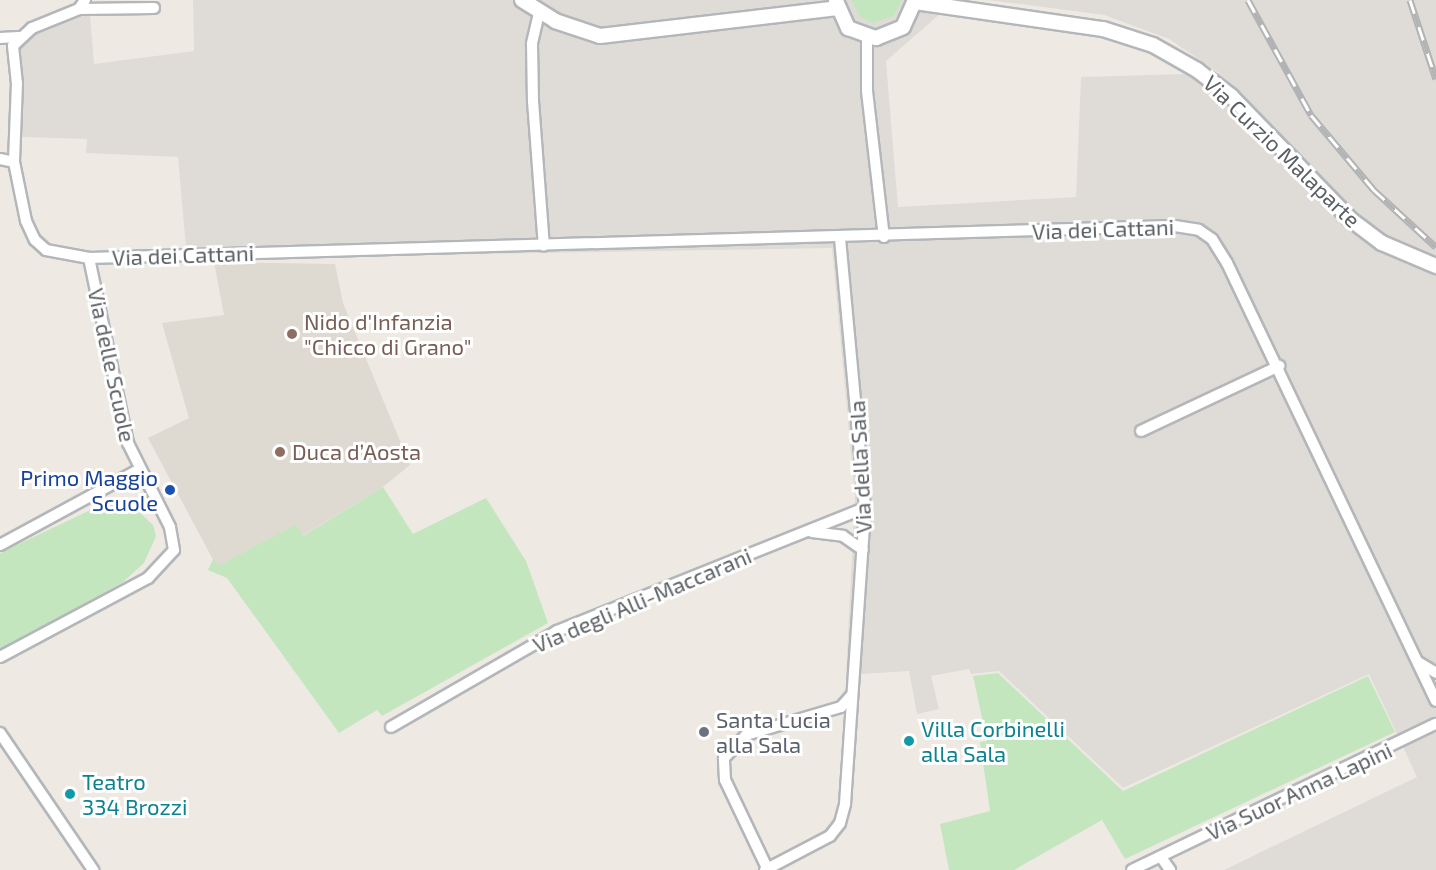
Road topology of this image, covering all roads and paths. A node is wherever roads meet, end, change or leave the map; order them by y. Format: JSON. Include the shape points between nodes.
{"nodes":[{"id":1,"x":522,"y":0,"type":"edge"},
{"id":2,"x":915,"y":1,"type":"edge"},
{"id":3,"x":836,"y":4,"type":"edge"},
{"id":4,"x":82,"y":5,"type":"edge"},
{"id":5,"x":154,"y":8,"type":"dead end"},
{"id":6,"x":539,"y":13,"type":"junction"},
{"id":7,"x":20,"y":37,"type":"junction"},
{"id":8,"x":0,"y":38,"type":"edge"},
{"id":9,"x":867,"y":38,"type":"junction"},
{"id":10,"x":0,"y":159,"type":"edge"},
{"id":11,"x":14,"y":162,"type":"junction"},
{"id":12,"x":884,"y":237,"type":"junction"},
{"id":13,"x":840,"y":238,"type":"junction"},
{"id":14,"x":544,"y":246,"type":"junction"},
{"id":15,"x":89,"y":258,"type":"junction"},
{"id":16,"x":1436,"y":266,"type":"edge"},
{"id":17,"x":1279,"y":366,"type":"junction"},
{"id":18,"x":1141,"y":431,"type":"dead end"},
{"id":19,"x":138,"y":470,"type":"junction"},
{"id":20,"x":866,"y":508,"type":"junction"},
{"id":21,"x":803,"y":532,"type":"junction"},
{"id":22,"x":0,"y":545,"type":"edge"},
{"id":23,"x":863,"y":550,"type":"junction"},
{"id":24,"x":0,"y":657,"type":"edge"},
{"id":25,"x":1418,"y":662,"type":"junction"},
{"id":26,"x":1436,"y":673,"type":"edge"},
{"id":27,"x":851,"y":696,"type":"junction"},
{"id":28,"x":1436,"y":700,"type":"edge"},
{"id":29,"x":840,"y":707,"type":"junction"},
{"id":30,"x":850,"y":718,"type":"junction"},
{"id":31,"x":1436,"y":724,"type":"edge"},
{"id":32,"x":390,"y":727,"type":"dead end"},
{"id":33,"x":0,"y":733,"type":"edge"},
{"id":34,"x":1161,"y":857,"type":"junction"},
{"id":35,"x":93,"y":870,"type":"edge"},
{"id":36,"x":766,"y":870,"type":"edge"},
{"id":37,"x":1132,"y":870,"type":"edge"},
{"id":38,"x":1170,"y":870,"type":"edge"}],
"edges":[{"from":1,"to":6,"type":"street"},
{"from":2,"to":9,"type":"street","via":[[911,17],[901,30],[882,38]]},
{"from":2,"to":16,"type":"street","name":"Via Curzio Malaparte","via":[[1103,29],[1153,45],[1183,61],[1246,110],[1350,219],[1388,247]]},
{"from":3,"to":6,"type":"street","via":[[610,36],[584,33]]},
{"from":3,"to":9,"type":"street","via":[[848,28]]},
{"from":4,"to":5,"type":"street"},
{"from":4,"to":7,"type":"street"},
{"from":6,"to":14,"type":"street","via":[[532,44],[533,101]]},
{"from":7,"to":8,"type":"street"},
{"from":7,"to":11,"type":"street","name":"Via dei Cattani","via":[[13,46],[17,83]]},
{"from":9,"to":12,"type":"street","via":[[867,91]]},
{"from":10,"to":11,"type":"street"},
{"from":11,"to":15,"type":"street","name":"Via dei Cattani","via":[[26,221],[35,240],[46,250]]},
{"from":12,"to":13,"type":"street","name":"Via dei Cattani"},
{"from":12,"to":17,"type":"street","name":"Via dei Cattani","via":[[1191,227],[1207,235],[1222,253]]},
{"from":13,"to":14,"type":"street","name":"Via dei Cattani"},
{"from":13,"to":20,"type":"street","name":"Via della Sala"},
{"from":14,"to":15,"type":"street","name":"Via dei Cattani"},
{"from":15,"to":19,"type":"street","name":"Via delle Scuole","via":[[128,443]]},
{"from":17,"to":18,"type":"street"},
{"from":17,"to":25,"type":"street","name":"Via dei Cattani"},
{"from":19,"to":22,"type":"street"},
{"from":19,"to":24,"type":"street","name":"Via delle Scuole","via":[[173,534],[172,556],[148,578]]},
{"from":20,"to":21,"type":"street","name":"Via degli Alli-Maccarani"},
{"from":20,"to":23,"type":"street","name":"Via della Sala"},
{"from":21,"to":23,"type":"street","name":"Via degli Alli-Maccarani","via":[[834,533]]},
{"from":21,"to":32,"type":"street","name":"Via degli Alli-Maccarani","via":[[546,637]]},
{"from":23,"to":27,"type":"street","name":"Via della Sala"},
{"from":25,"to":26,"type":"street"},
{"from":25,"to":28,"type":"street","name":"Via dei Cattani"},
{"from":27,"to":29,"type":"street","name":"Via della Sala"},
{"from":27,"to":30,"type":"street","name":"Via della Sala"},
{"from":29,"to":30,"type":"street"},
{"from":29,"to":36,"type":"street","name":"Via della Sala","via":[[756,731],[738,740],[724,758],[724,780]]},
{"from":30,"to":36,"type":"street","name":"Via della Sala","via":[[845,804],[836,830]]},
{"from":31,"to":34,"type":"street","name":"Via Suor Anna Lapini"},
{"from":33,"to":35,"type":"street"},
{"from":34,"to":37,"type":"street","name":"Via Suor Anna Lapini"},
{"from":34,"to":38,"type":"street"}]}
